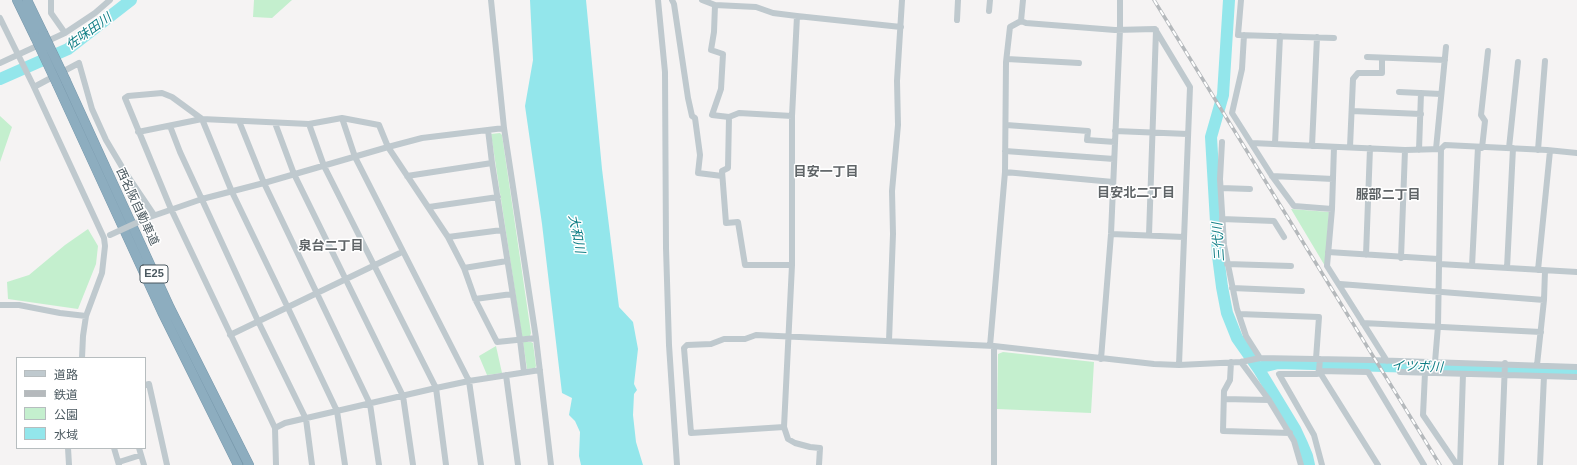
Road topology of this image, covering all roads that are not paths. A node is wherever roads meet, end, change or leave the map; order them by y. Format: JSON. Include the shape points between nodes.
{"nodes":[{"id":1,"x":17,"y":0,"type":"edge"},
{"id":2,"x":27,"y":0,"type":"edge"},
{"id":3,"x":51,"y":0,"type":"edge"},
{"id":4,"x":110,"y":0,"type":"edge"},
{"id":5,"x":491,"y":0,"type":"edge"},
{"id":6,"x":658,"y":0,"type":"edge"},
{"id":7,"x":672,"y":0,"type":"edge"},
{"id":8,"x":702,"y":0,"type":"edge"},
{"id":9,"x":902,"y":0,"type":"edge"},
{"id":10,"x":958,"y":0,"type":"edge"},
{"id":11,"x":990,"y":0,"type":"edge"},
{"id":12,"x":1023,"y":0,"type":"edge"},
{"id":13,"x":1120,"y":0,"type":"edge"},
{"id":14,"x":1241,"y":0,"type":"edge"},
{"id":15,"x":715,"y":5,"type":"junction"},
{"id":16,"x":989,"y":11,"type":"dead end"},
{"id":17,"x":797,"y":16,"type":"junction"},
{"id":18,"x":0,"y":18,"type":"edge"},
{"id":19,"x":957,"y":20,"type":"dead end"},
{"id":20,"x":1021,"y":21,"type":"junction"},
{"id":21,"x":901,"y":27,"type":"junction"},
{"id":22,"x":1120,"y":29,"type":"junction"},
{"id":23,"x":1156,"y":30,"type":"junction"},
{"id":24,"x":65,"y":33,"type":"junction"},
{"id":25,"x":39,"y":35,"type":"junction"},
{"id":26,"x":1244,"y":35,"type":"junction"},
{"id":27,"x":1280,"y":36,"type":"junction"},
{"id":28,"x":1317,"y":37,"type":"junction"},
{"id":29,"x":1334,"y":38,"type":"dead end"},
{"id":30,"x":1446,"y":47,"type":"dead end"},
{"id":31,"x":1488,"y":51,"type":"dead end"},
{"id":32,"x":1367,"y":57,"type":"dead end"},
{"id":33,"x":19,"y":58,"type":"junction"},
{"id":34,"x":1382,"y":58,"type":"junction"},
{"id":35,"x":1006,"y":59,"type":"junction"},
{"id":36,"x":1445,"y":60,"type":"junction"},
{"id":37,"x":1545,"y":61,"type":"dead end"},
{"id":38,"x":1518,"y":62,"type":"dead end"},
{"id":39,"x":0,"y":63,"type":"edge"},
{"id":40,"x":1079,"y":64,"type":"dead end"},
{"id":41,"x":61,"y":82,"type":"junction"},
{"id":42,"x":34,"y":87,"type":"junction"},
{"id":43,"x":1400,"y":92,"type":"dead end"},
{"id":44,"x":1421,"y":93,"type":"junction"},
{"id":45,"x":1441,"y":94,"type":"junction"},
{"id":46,"x":1352,"y":111,"type":"junction"},
{"id":47,"x":1421,"y":114,"type":"junction"},
{"id":48,"x":792,"y":116,"type":"junction"},
{"id":49,"x":729,"y":117,"type":"junction"},
{"id":50,"x":342,"y":118,"type":"junction"},
{"id":51,"x":202,"y":119,"type":"junction"},
{"id":52,"x":239,"y":121,"type":"junction"},
{"id":53,"x":275,"y":123,"type":"junction"},
{"id":54,"x":309,"y":124,"type":"junction"},
{"id":55,"x":1006,"y":125,"type":"junction"},
{"id":56,"x":170,"y":126,"type":"junction"},
{"id":57,"x":504,"y":128,"type":"junction"},
{"id":58,"x":488,"y":130,"type":"junction"},
{"id":59,"x":1115,"y":131,"type":"junction"},
{"id":60,"x":138,"y":132,"type":"junction"},
{"id":61,"x":1153,"y":133,"type":"junction"},
{"id":62,"x":1188,"y":134,"type":"junction"},
{"id":63,"x":1115,"y":142,"type":"junction"},
{"id":64,"x":1222,"y":142,"type":"dead end"},
{"id":65,"x":1252,"y":143,"type":"junction"},
{"id":66,"x":1275,"y":144,"type":"junction"},
{"id":67,"x":1312,"y":146,"type":"junction"},
{"id":68,"x":388,"y":147,"type":"junction"},
{"id":69,"x":1334,"y":147,"type":"junction"},
{"id":70,"x":1350,"y":147,"type":"junction"},
{"id":71,"x":1370,"y":148,"type":"junction"},
{"id":72,"x":1480,"y":148,"type":"junction"},
{"id":73,"x":1511,"y":148,"type":"junction"},
{"id":74,"x":1438,"y":149,"type":"junction"},
{"id":75,"x":1405,"y":150,"type":"junction"},
{"id":76,"x":1419,"y":150,"type":"junction"},
{"id":77,"x":1538,"y":150,"type":"junction"},
{"id":78,"x":1005,"y":151,"type":"junction"},
{"id":79,"x":1550,"y":151,"type":"junction"},
{"id":80,"x":1577,"y":153,"type":"edge"},
{"id":81,"x":356,"y":157,"type":"junction"},
{"id":82,"x":1114,"y":159,"type":"junction"},
{"id":83,"x":492,"y":163,"type":"junction"},
{"id":84,"x":324,"y":166,"type":"junction"},
{"id":85,"x":1005,"y":172,"type":"junction"},
{"id":86,"x":294,"y":174,"type":"junction"},
{"id":87,"x":407,"y":176,"type":"junction"},
{"id":88,"x":722,"y":176,"type":"junction"},
{"id":89,"x":1272,"y":176,"type":"junction"},
{"id":90,"x":1333,"y":179,"type":"junction"},
{"id":91,"x":1113,"y":182,"type":"junction"},
{"id":92,"x":264,"y":183,"type":"junction"},
{"id":93,"x":1221,"y":188,"type":"junction"},
{"id":94,"x":1250,"y":189,"type":"dead end"},
{"id":95,"x":232,"y":192,"type":"junction"},
{"id":96,"x":498,"y":197,"type":"junction"},
{"id":97,"x":202,"y":199,"type":"junction"},
{"id":98,"x":429,"y":207,"type":"junction"},
{"id":99,"x":171,"y":209,"type":"junction"},
{"id":100,"x":1332,"y":209,"type":"junction"},
{"id":101,"x":154,"y":215,"type":"junction"},
{"id":102,"x":1222,"y":219,"type":"junction"},
{"id":103,"x":502,"y":230,"type":"junction"},
{"id":104,"x":1111,"y":234,"type":"junction"},
{"id":105,"x":1149,"y":235,"type":"junction"},
{"id":106,"x":107,"y":237,"type":"junction"},
{"id":107,"x":448,"y":237,"type":"junction"},
{"id":108,"x":1184,"y":237,"type":"junction"},
{"id":109,"x":1284,"y":237,"type":"dead end"},
{"id":110,"x":402,"y":252,"type":"junction"},
{"id":111,"x":1328,"y":252,"type":"junction"},
{"id":112,"x":1366,"y":255,"type":"junction"},
{"id":113,"x":1401,"y":258,"type":"junction"},
{"id":114,"x":507,"y":261,"type":"junction"},
{"id":115,"x":1439,"y":262,"type":"junction"},
{"id":116,"x":1227,"y":264,"type":"junction"},
{"id":117,"x":374,"y":265,"type":"junction"},
{"id":118,"x":792,"y":265,"type":"junction"},
{"id":119,"x":1291,"y":266,"type":"dead end"},
{"id":120,"x":1472,"y":266,"type":"junction"},
{"id":121,"x":464,"y":268,"type":"junction"},
{"id":122,"x":1507,"y":268,"type":"junction"},
{"id":123,"x":1538,"y":270,"type":"junction"},
{"id":124,"x":1545,"y":271,"type":"junction"},
{"id":125,"x":1577,"y":272,"type":"edge"},
{"id":126,"x":346,"y":280,"type":"junction"},
{"id":127,"x":1340,"y":284,"type":"junction"},
{"id":128,"x":1232,"y":288,"type":"junction"},
{"id":129,"x":1302,"y":291,"type":"dead end"},
{"id":130,"x":1438,"y":292,"type":"junction"},
{"id":131,"x":316,"y":293,"type":"junction"},
{"id":132,"x":512,"y":294,"type":"junction"},
{"id":133,"x":475,"y":299,"type":"junction"},
{"id":134,"x":1544,"y":300,"type":"junction"},
{"id":135,"x":0,"y":305,"type":"edge"},
{"id":136,"x":288,"y":308,"type":"junction"},
{"id":137,"x":1239,"y":314,"type":"junction"},
{"id":138,"x":86,"y":316,"type":"junction"},
{"id":139,"x":258,"y":321,"type":"junction"},
{"id":140,"x":1363,"y":323,"type":"junction"},
{"id":141,"x":1438,"y":326,"type":"junction"},
{"id":142,"x":1540,"y":332,"type":"junction"},
{"id":143,"x":230,"y":335,"type":"junction"},
{"id":144,"x":789,"y":336,"type":"junction"},
{"id":145,"x":536,"y":338,"type":"junction"},
{"id":146,"x":520,"y":340,"type":"junction"},
{"id":147,"x":889,"y":342,"type":"junction"},
{"id":148,"x":992,"y":346,"type":"junction"},
{"id":149,"x":82,"y":357,"type":"edge"},
{"id":150,"x":1260,"y":358,"type":"junction"},
{"id":151,"x":1101,"y":359,"type":"junction"},
{"id":152,"x":1318,"y":359,"type":"junction"},
{"id":153,"x":1387,"y":361,"type":"junction"},
{"id":154,"x":1230,"y":362,"type":"junction"},
{"id":155,"x":1241,"y":362,"type":"junction"},
{"id":156,"x":1435,"y":362,"type":"junction"},
{"id":157,"x":1179,"y":365,"type":"junction"},
{"id":158,"x":1537,"y":365,"type":"junction"},
{"id":159,"x":1577,"y":367,"type":"edge"},
{"id":160,"x":1505,"y":369,"type":"junction"},
{"id":161,"x":540,"y":370,"type":"junction"},
{"id":162,"x":1319,"y":371,"type":"junction"},
{"id":163,"x":524,"y":372,"type":"junction"},
{"id":164,"x":1400,"y":372,"type":"dead end"},
{"id":165,"x":1424,"y":373,"type":"junction"},
{"id":166,"x":1463,"y":374,"type":"junction"},
{"id":167,"x":506,"y":375,"type":"junction"},
{"id":168,"x":1544,"y":376,"type":"junction"},
{"id":169,"x":1577,"y":377,"type":"edge"},
{"id":170,"x":469,"y":381,"type":"junction"},
{"id":171,"x":146,"y":385,"type":"edge"},
{"id":172,"x":436,"y":388,"type":"junction"},
{"id":173,"x":403,"y":396,"type":"junction"},
{"id":174,"x":1224,"y":398,"type":"junction"},
{"id":175,"x":1269,"y":400,"type":"junction"},
{"id":176,"x":370,"y":404,"type":"junction"},
{"id":177,"x":337,"y":411,"type":"junction"},
{"id":178,"x":306,"y":419,"type":"junction"},
{"id":179,"x":784,"y":427,"type":"junction"},
{"id":180,"x":275,"y":428,"type":"junction"},
{"id":181,"x":1290,"y":434,"type":"junction"},
{"id":182,"x":68,"y":449,"type":"edge"},
{"id":183,"x":114,"y":449,"type":"edge"},
{"id":184,"x":140,"y":449,"type":"edge"},
{"id":185,"x":141,"y":455,"type":"junction"},
{"id":186,"x":119,"y":463,"type":"edge"},
{"id":187,"x":69,"y":465,"type":"edge"},
{"id":188,"x":144,"y":465,"type":"edge"},
{"id":189,"x":167,"y":465,"type":"edge"},
{"id":190,"x":238,"y":465,"type":"edge"},
{"id":191,"x":249,"y":465,"type":"edge"},
{"id":192,"x":276,"y":465,"type":"edge"},
{"id":193,"x":312,"y":465,"type":"edge"},
{"id":194,"x":346,"y":465,"type":"edge"},
{"id":195,"x":379,"y":465,"type":"edge"},
{"id":196,"x":414,"y":465,"type":"edge"},
{"id":197,"x":446,"y":465,"type":"edge"},
{"id":198,"x":481,"y":465,"type":"edge"},
{"id":199,"x":518,"y":465,"type":"edge"},
{"id":200,"x":551,"y":465,"type":"edge"},
{"id":201,"x":677,"y":465,"type":"edge"},
{"id":202,"x":819,"y":465,"type":"edge"},
{"id":203,"x":994,"y":465,"type":"edge"},
{"id":204,"x":1301,"y":465,"type":"edge"},
{"id":205,"x":1322,"y":465,"type":"edge"},
{"id":206,"x":1378,"y":465,"type":"edge"},
{"id":207,"x":1424,"y":465,"type":"edge"},
{"id":208,"x":1459,"y":465,"type":"edge"},
{"id":209,"x":1501,"y":465,"type":"edge"},
{"id":210,"x":1540,"y":465,"type":"edge"}],
"edges":[{"from":1,"to":25,"type":"highway","name":"西名阪自動車道","number":"E25"},
{"from":2,"to":25,"type":"highway","name":"西名阪自動車道","number":"E25"},
{"from":3,"to":24,"type":"street","via":[[51,13]]},
{"from":4,"to":24,"type":"street"},
{"from":5,"to":57,"type":"street"},
{"from":6,"to":201,"type":"street","via":[[665,72],[666,256]]},
{"from":7,"to":88,"type":"street","via":[[688,98],[692,116],[695,118],[700,155],[698,173]]},
{"from":8,"to":15,"type":"street"},
{"from":9,"to":21,"type":"street"},
{"from":10,"to":19,"type":"street"},
{"from":11,"to":16,"type":"street"},
{"from":12,"to":20,"type":"street"},
{"from":13,"to":22,"type":"street"},
{"from":14,"to":26,"type":"street","via":[[1238,35]]},
{"from":15,"to":17,"type":"street","via":[[756,8]]},
{"from":15,"to":49,"type":"street","via":[[711,50],[724,54],[721,89],[712,116]]},
{"from":17,"to":21,"type":"street"},
{"from":17,"to":48,"type":"street"},
{"from":18,"to":33,"type":"street"},
{"from":20,"to":22,"type":"street"},
{"from":20,"to":35,"type":"street","via":[[1010,27]]},
{"from":21,"to":147,"type":"street","via":[[897,81],[898,125],[892,190]]},
{"from":22,"to":23,"type":"street"},
{"from":22,"to":59,"type":"street"},
{"from":23,"to":61,"type":"street"},
{"from":23,"to":62,"type":"street","via":[[1190,87]]},
{"from":24,"to":33,"type":"street"},
{"from":25,"to":41,"type":"highway","name":"西名阪自動車道","number":"E25","bridge":true},
{"from":26,"to":27,"type":"street"},
{"from":26,"to":65,"type":"street","via":[[1242,69],[1232,113]]},
{"from":27,"to":28,"type":"street"},
{"from":27,"to":66,"type":"street"},
{"from":28,"to":29,"type":"street"},
{"from":28,"to":67,"type":"street"},
{"from":30,"to":36,"type":"street"},
{"from":31,"to":72,"type":"street","via":[[1481,115],[1485,121]]},
{"from":32,"to":34,"type":"street"},
{"from":33,"to":39,"type":"street"},
{"from":33,"to":42,"type":"street"},
{"from":34,"to":36,"type":"street"},
{"from":34,"to":46,"type":"street","via":[[1382,73],[1358,73],[1353,79]]},
{"from":35,"to":40,"type":"street"},
{"from":35,"to":55,"type":"street"},
{"from":36,"to":45,"type":"street"},
{"from":37,"to":77,"type":"street"},
{"from":38,"to":73,"type":"street"},
{"from":41,"to":190,"type":"highway","name":"西名阪自動車道","number":"E25","via":[[162,312]]},
{"from":41,"to":191,"type":"highway","name":"西名阪自動車道","number":"E25"},
{"from":42,"to":101,"type":"street","via":[[79,63],[92,109],[106,140]]},
{"from":42,"to":106,"type":"street"},
{"from":43,"to":44,"type":"street"},
{"from":44,"to":45,"type":"street"},
{"from":44,"to":47,"type":"street"},
{"from":45,"to":74,"type":"street"},
{"from":46,"to":47,"type":"street"},
{"from":46,"to":70,"type":"street"},
{"from":47,"to":76,"type":"street"},
{"from":48,"to":49,"type":"street","via":[[739,112]]},
{"from":48,"to":118,"type":"street"},
{"from":49,"to":88,"type":"street","via":[[728,168],[722,171]]},
{"from":50,"to":54,"type":"street"},
{"from":50,"to":68,"type":"street","via":[[379,125]]},
{"from":50,"to":81,"type":"street"},
{"from":51,"to":52,"type":"street"},
{"from":51,"to":56,"type":"street"},
{"from":51,"to":60,"type":"street","via":[[172,97],[162,93],[128,96],[125,98]]},
{"from":51,"to":95,"type":"street"},
{"from":52,"to":53,"type":"street"},
{"from":52,"to":92,"type":"street"},
{"from":53,"to":54,"type":"street"},
{"from":53,"to":86,"type":"street"},
{"from":54,"to":84,"type":"street"},
{"from":55,"to":63,"type":"street","via":[[1088,131],[1087,140]]},
{"from":55,"to":78,"type":"street"},
{"from":56,"to":60,"type":"street"},
{"from":56,"to":97,"type":"street"},
{"from":57,"to":58,"type":"street"},
{"from":57,"to":145,"type":"street"},
{"from":58,"to":68,"type":"street","via":[[422,138]]},
{"from":58,"to":83,"type":"street"},
{"from":59,"to":61,"type":"street"},
{"from":59,"to":63,"type":"street"},
{"from":60,"to":99,"type":"street"},
{"from":61,"to":62,"type":"street"},
{"from":61,"to":105,"type":"street"},
{"from":62,"to":108,"type":"street"},
{"from":63,"to":82,"type":"street"},
{"from":64,"to":93,"type":"street"},
{"from":65,"to":66,"type":"street"},
{"from":65,"to":89,"type":"street"},
{"from":66,"to":67,"type":"street"},
{"from":67,"to":69,"type":"street"},
{"from":68,"to":81,"type":"street"},
{"from":68,"to":87,"type":"street"},
{"from":69,"to":70,"type":"street"},
{"from":69,"to":90,"type":"street"},
{"from":70,"to":71,"type":"street"},
{"from":71,"to":75,"type":"street"},
{"from":71,"to":112,"type":"street"},
{"from":72,"to":73,"type":"street"},
{"from":72,"to":74,"type":"street","via":[[1445,145]]},
{"from":72,"to":120,"type":"street"},
{"from":73,"to":77,"type":"street"},
{"from":73,"to":122,"type":"street"},
{"from":74,"to":76,"type":"street"},
{"from":74,"to":115,"type":"street"},
{"from":75,"to":76,"type":"street"},
{"from":75,"to":113,"type":"street"},
{"from":77,"to":79,"type":"street"},
{"from":78,"to":82,"type":"street"},
{"from":78,"to":85,"type":"street"},
{"from":79,"to":80,"type":"street"},
{"from":79,"to":123,"type":"street"},
{"from":81,"to":84,"type":"street"},
{"from":81,"to":110,"type":"street"},
{"from":82,"to":91,"type":"street"},
{"from":83,"to":87,"type":"street"},
{"from":83,"to":96,"type":"street"},
{"from":84,"to":86,"type":"street"},
{"from":84,"to":117,"type":"street"},
{"from":85,"to":91,"type":"street"},
{"from":85,"to":148,"type":"street"},
{"from":86,"to":92,"type":"street"},
{"from":86,"to":126,"type":"street"},
{"from":87,"to":98,"type":"street"},
{"from":88,"to":118,"type":"street","via":[[726,223],[738,222],[745,265]]},
{"from":89,"to":90,"type":"street"},
{"from":89,"to":100,"type":"street","via":[[1294,206]]},
{"from":90,"to":100,"type":"street"},
{"from":91,"to":104,"type":"street"},
{"from":92,"to":95,"type":"street"},
{"from":92,"to":131,"type":"street"},
{"from":93,"to":94,"type":"street"},
{"from":93,"to":102,"type":"street"},
{"from":95,"to":97,"type":"street"},
{"from":95,"to":136,"type":"street"},
{"from":96,"to":98,"type":"street"},
{"from":96,"to":103,"type":"street"},
{"from":97,"to":99,"type":"street"},
{"from":97,"to":139,"type":"street"},
{"from":98,"to":107,"type":"street"},
{"from":99,"to":101,"type":"street"},
{"from":99,"to":143,"type":"street"},
{"from":100,"to":111,"type":"street"},
{"from":101,"to":106,"type":"street","bridge":true},
{"from":102,"to":109,"type":"street","via":[[1274,221]]},
{"from":102,"to":116,"type":"street"},
{"from":103,"to":107,"type":"street"},
{"from":103,"to":114,"type":"street"},
{"from":104,"to":105,"type":"street"},
{"from":104,"to":151,"type":"street"},
{"from":105,"to":108,"type":"street"},
{"from":106,"to":138,"type":"street","via":[[102,273]]},
{"from":107,"to":121,"type":"street"},
{"from":108,"to":157,"type":"street"},
{"from":110,"to":117,"type":"street"},
{"from":110,"to":170,"type":"street"},
{"from":111,"to":112,"type":"street"},
{"from":111,"to":127,"type":"street","via":[[1327,266]]},
{"from":112,"to":113,"type":"street"},
{"from":113,"to":115,"type":"street"},
{"from":114,"to":121,"type":"street"},
{"from":114,"to":132,"type":"street"},
{"from":115,"to":120,"type":"street"},
{"from":115,"to":130,"type":"street"},
{"from":116,"to":119,"type":"street"},
{"from":116,"to":128,"type":"street"},
{"from":117,"to":126,"type":"street"},
{"from":117,"to":172,"type":"street"},
{"from":118,"to":144,"type":"street"},
{"from":120,"to":122,"type":"street"},
{"from":121,"to":133,"type":"street"},
{"from":122,"to":123,"type":"street"},
{"from":123,"to":124,"type":"street"},
{"from":124,"to":125,"type":"street"},
{"from":124,"to":134,"type":"street"},
{"from":126,"to":131,"type":"street"},
{"from":126,"to":173,"type":"street"},
{"from":127,"to":130,"type":"street"},
{"from":127,"to":140,"type":"street"},
{"from":128,"to":129,"type":"street"},
{"from":128,"to":137,"type":"street"},
{"from":130,"to":134,"type":"street"},
{"from":130,"to":141,"type":"street"},
{"from":131,"to":136,"type":"street"},
{"from":131,"to":176,"type":"street"},
{"from":132,"to":133,"type":"street"},
{"from":132,"to":146,"type":"street"},
{"from":133,"to":146,"type":"street","via":[[497,342]]},
{"from":134,"to":142,"type":"street"},
{"from":135,"to":138,"type":"street","via":[[18,305]]},
{"from":136,"to":139,"type":"street"},
{"from":136,"to":177,"type":"street"},
{"from":137,"to":150,"type":"street","via":[[1246,336]]},
{"from":137,"to":152,"type":"street","via":[[1319,317]]},
{"from":138,"to":149,"type":"street"},
{"from":139,"to":143,"type":"street"},
{"from":139,"to":178,"type":"street"},
{"from":140,"to":141,"type":"street"},
{"from":140,"to":153,"type":"street"},
{"from":141,"to":142,"type":"street"},
{"from":141,"to":156,"type":"street"},
{"from":142,"to":158,"type":"street"},
{"from":143,"to":180,"type":"street"},
{"from":144,"to":147,"type":"street"},
{"from":144,"to":179,"type":"street"},
{"from":144,"to":179,"type":"street","via":[[756,334],[745,339],[724,339],[711,344],[687,345],[684,348],[691,433]]},
{"from":145,"to":146,"type":"street"},
{"from":145,"to":161,"type":"street"},
{"from":146,"to":163,"type":"street"},
{"from":147,"to":148,"type":"street"},
{"from":148,"to":151,"type":"street"},
{"from":148,"to":203,"type":"street"},
{"from":150,"to":152,"type":"street"},
{"from":150,"to":155,"type":"street"},
{"from":151,"to":157,"type":"street"},
{"from":152,"to":153,"type":"street"},
{"from":152,"to":162,"type":"street"},
{"from":153,"to":156,"type":"street"},
{"from":154,"to":155,"type":"street"},
{"from":154,"to":157,"type":"street"},
{"from":154,"to":174,"type":"street","via":[[1230,380],[1224,391]]},
{"from":155,"to":175,"type":"street"},
{"from":156,"to":160,"type":"street"},
{"from":158,"to":159,"type":"street"},
{"from":158,"to":160,"type":"street"},
{"from":160,"to":166,"type":"street"},
{"from":160,"to":168,"type":"street"},
{"from":160,"to":209,"type":"street"},
{"from":161,"to":163,"type":"street"},
{"from":161,"to":200,"type":"street"},
{"from":162,"to":205,"type":"street","via":[[1317,374],[1279,374],[1314,435]]},
{"from":162,"to":206,"type":"street"},
{"from":162,"to":207,"type":"street","via":[[1368,372]]},
{"from":163,"to":167,"type":"street"},
{"from":164,"to":165,"type":"street"},
{"from":165,"to":166,"type":"street"},
{"from":165,"to":208,"type":"street","via":[[1423,415]]},
{"from":166,"to":208,"type":"street"},
{"from":167,"to":170,"type":"street"},
{"from":167,"to":199,"type":"street"},
{"from":168,"to":169,"type":"street"},
{"from":168,"to":210,"type":"street"},
{"from":170,"to":172,"type":"street"},
{"from":170,"to":198,"type":"street"},
{"from":171,"to":189,"type":"street","via":[[149,384]]},
{"from":172,"to":173,"type":"street"},
{"from":172,"to":197,"type":"street"},
{"from":173,"to":176,"type":"street"},
{"from":173,"to":196,"type":"street"},
{"from":174,"to":175,"type":"street"},
{"from":174,"to":181,"type":"street","via":[[1223,431]]},
{"from":175,"to":181,"type":"street"},
{"from":176,"to":177,"type":"street"},
{"from":176,"to":195,"type":"street"},
{"from":177,"to":178,"type":"street"},
{"from":177,"to":194,"type":"street"},
{"from":178,"to":180,"type":"street","via":[[285,423]]},
{"from":178,"to":193,"type":"street"},
{"from":179,"to":202,"type":"street","via":[[788,439],[820,448]]},
{"from":180,"to":192,"type":"street"},
{"from":181,"to":204,"type":"street"},
{"from":182,"to":187,"type":"street"},
{"from":183,"to":186,"type":"street"},
{"from":184,"to":185,"type":"street"},
{"from":185,"to":186,"type":"street"},
{"from":185,"to":188,"type":"street"}]}
